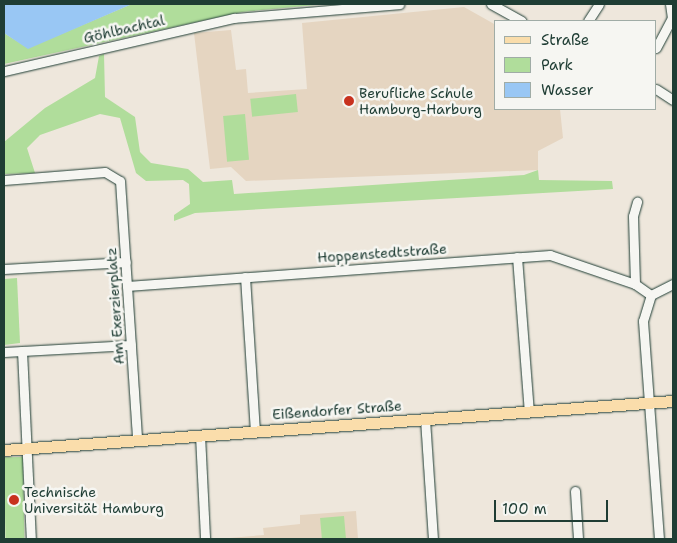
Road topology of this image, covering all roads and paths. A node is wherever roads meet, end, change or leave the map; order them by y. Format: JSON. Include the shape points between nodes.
{"nodes":[{"id":1,"x":400,"y":4,"type":"edge"},
{"id":2,"x":491,"y":4,"type":"edge"},
{"id":3,"x":599,"y":4,"type":"edge"},
{"id":4,"x":670,"y":4,"type":"edge"},
{"id":5,"x":520,"y":20,"type":"edge"},
{"id":6,"x":589,"y":20,"type":"edge"},
{"id":7,"x":657,"y":46,"type":"edge"},
{"id":8,"x":4,"y":71,"type":"edge"},
{"id":9,"x":657,"y":90,"type":"edge"},
{"id":10,"x":671,"y":98,"type":"edge"},
{"id":11,"x":4,"y":180,"type":"edge"},
{"id":12,"x":638,"y":202,"type":"dead end"},
{"id":13,"x":517,"y":257,"type":"junction"},
{"id":14,"x":126,"y":262,"type":"junction"},
{"id":15,"x":4,"y":269,"type":"edge"},
{"id":16,"x":245,"y":277,"type":"junction"},
{"id":17,"x":635,"y":284,"type":"junction"},
{"id":18,"x":673,"y":284,"type":"edge"},
{"id":19,"x":128,"y":286,"type":"junction"},
{"id":20,"x":651,"y":295,"type":"junction"},
{"id":21,"x":130,"y":344,"type":"junction"},
{"id":22,"x":22,"y":351,"type":"junction"},
{"id":23,"x":4,"y":352,"type":"edge"},
{"id":24,"x":673,"y":401,"type":"edge"},
{"id":25,"x":649,"y":403,"type":"junction"},
{"id":26,"x":528,"y":412,"type":"junction"},
{"id":27,"x":425,"y":419,"type":"junction"},
{"id":28,"x":256,"y":431,"type":"junction"},
{"id":29,"x":200,"y":435,"type":"junction"},
{"id":30,"x":137,"y":439,"type":"junction"},
{"id":31,"x":28,"y":447,"type":"junction"},
{"id":32,"x":4,"y":450,"type":"edge"},
{"id":33,"x":575,"y":491,"type":"dead end"},
{"id":34,"x":31,"y":539,"type":"edge"},
{"id":35,"x":205,"y":539,"type":"edge"},
{"id":36,"x":433,"y":539,"type":"edge"},
{"id":37,"x":578,"y":539,"type":"edge"},
{"id":38,"x":659,"y":539,"type":"edge"}],
"edges":[{"from":1,"to":8,"type":"street","name":"Göhlbachtal","via":[[234,18]]},
{"from":2,"to":5,"type":"street"},
{"from":3,"to":6,"type":"street"},
{"from":4,"to":7,"type":"street","via":[[672,18]]},
{"from":9,"to":10,"type":"street"},
{"from":11,"to":14,"type":"street","name":"Am Exerzierplatz","via":[[112,174],[120,181]]},
{"from":12,"to":17,"type":"street","via":[[633,216]]},
{"from":13,"to":16,"type":"street","name":"Hoppenstedtstraße"},
{"from":13,"to":17,"type":"street","name":"Hoppenstedtstraße","via":[[563,257]]},
{"from":13,"to":26,"type":"street"},
{"from":14,"to":15,"type":"street"},
{"from":14,"to":19,"type":"street","name":"Am Exerzierplatz"},
{"from":16,"to":19,"type":"street","name":"Hoppenstedtstraße"},
{"from":16,"to":28,"type":"street"},
{"from":17,"to":20,"type":"street","name":"Hoppenstedtstraße"},
{"from":18,"to":20,"type":"street"},
{"from":19,"to":21,"type":"street","name":"Am Exerzierplatz"},
{"from":20,"to":25,"type":"street","via":[[643,321]]},
{"from":21,"to":22,"type":"street"},
{"from":21,"to":30,"type":"street","name":"Am Exerzierplatz"},
{"from":22,"to":23,"type":"street"},
{"from":22,"to":31,"type":"street"},
{"from":24,"to":25,"type":"main road","name":"Eißendorfer Straße"},
{"from":25,"to":26,"type":"main road","name":"Eißendorfer Straße"},
{"from":25,"to":38,"type":"street"},
{"from":26,"to":27,"type":"main road","name":"Eißendorfer Straße"},
{"from":27,"to":28,"type":"main road","name":"Eißendorfer Straße"},
{"from":27,"to":36,"type":"street"},
{"from":28,"to":29,"type":"main road","name":"Eißendorfer Straße"},
{"from":29,"to":30,"type":"main road","name":"Eißendorfer Straße"},
{"from":29,"to":35,"type":"street"},
{"from":30,"to":31,"type":"main road","name":"Eißendorfer Straße"},
{"from":31,"to":32,"type":"main road","name":"Eißendorfer Straße"},
{"from":31,"to":34,"type":"street"},
{"from":33,"to":37,"type":"street"}]}
